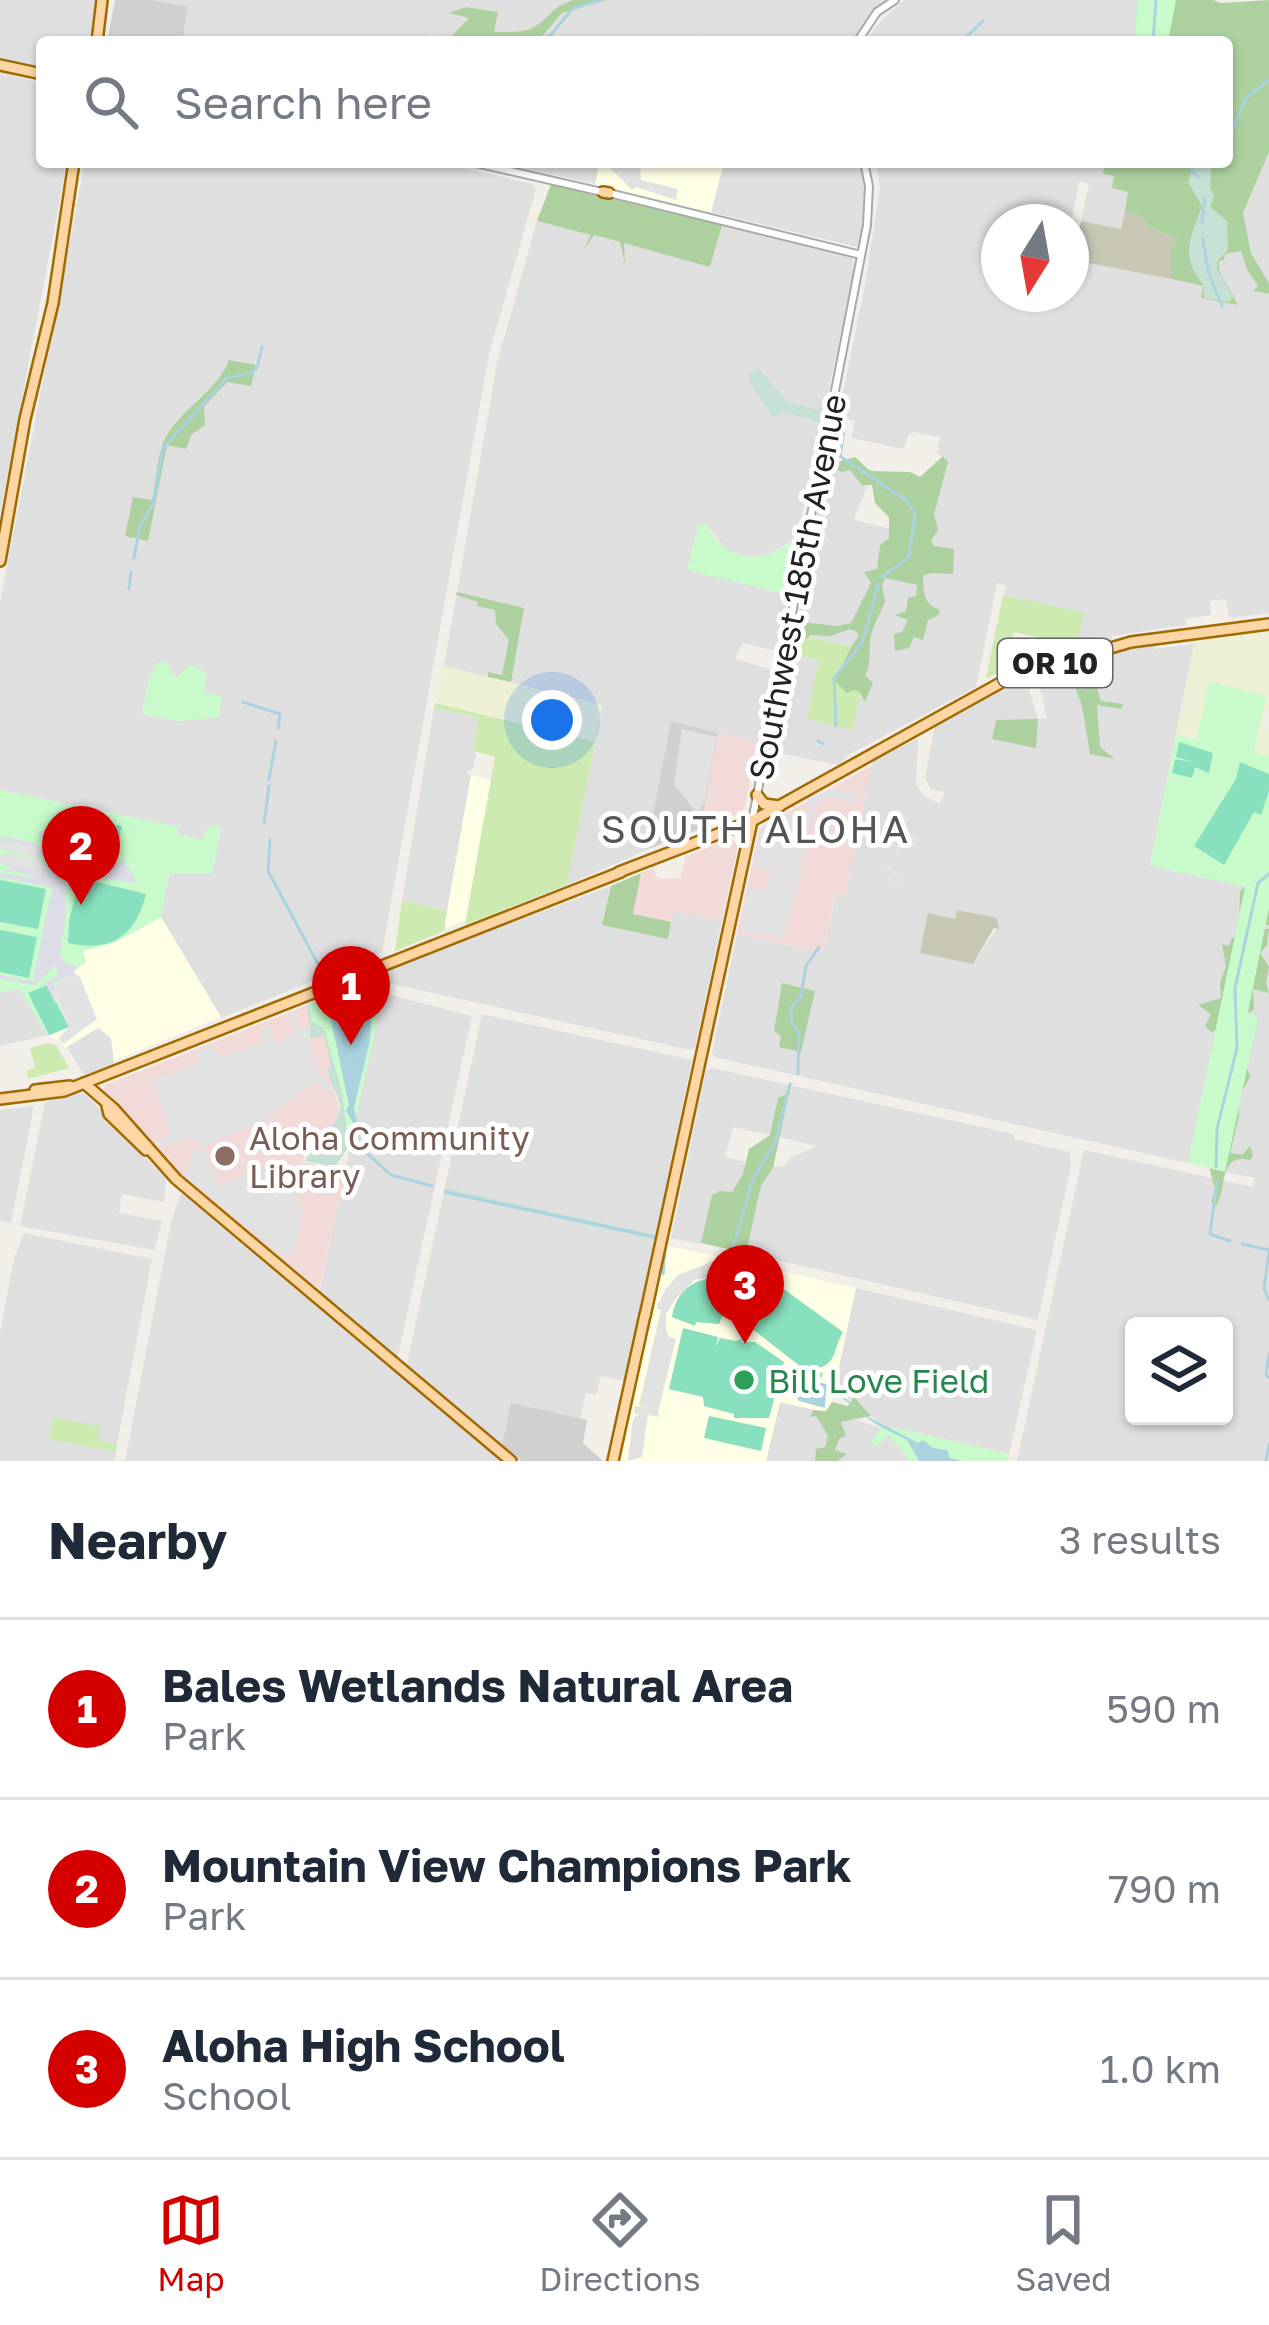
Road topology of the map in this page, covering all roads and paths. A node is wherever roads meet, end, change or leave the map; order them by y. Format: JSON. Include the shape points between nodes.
{"nodes":[{"id":1,"x":105,"y":0,"type":"edge"},
{"id":2,"x":895,"y":0,"type":"edge"},
{"id":3,"x":98,"y":36,"type":"edge"},
{"id":4,"x":861,"y":36,"type":"edge"},
{"id":5,"x":0,"y":65,"type":"edge"},
{"id":6,"x":36,"y":73,"type":"edge"},
{"id":7,"x":75,"y":168,"type":"edge"},
{"id":8,"x":497,"y":168,"type":"edge"},
{"id":9,"x":865,"y":168,"type":"edge"},
{"id":10,"x":860,"y":255,"type":"junction"},
{"id":11,"x":1,"y":557,"type":"edge"},
{"id":12,"x":1269,"y":624,"type":"edge"},
{"id":13,"x":757,"y":796,"type":"junction"},
{"id":14,"x":780,"y":806,"type":"junction"},
{"id":15,"x":752,"y":821,"type":"junction"},
{"id":16,"x":731,"y":830,"type":"junction"},
{"id":17,"x":747,"y":845,"type":"junction"},
{"id":18,"x":84,"y":1083,"type":"junction"},
{"id":19,"x":0,"y":1099,"type":"edge"},
{"id":20,"x":512,"y":1461,"type":"edge"},
{"id":21,"x":613,"y":1461,"type":"edge"}],
"edges":[{"from":1,"to":3,"type":"main road"},
{"from":2,"to":4,"type":"street"},
{"from":5,"to":6,"type":"main road"},
{"from":7,"to":11,"type":"main road"},
{"from":8,"to":10,"type":"street"},
{"from":9,"to":10,"type":"street","name":"Southwest 185th Avenue","via":[[870,202]]},
{"from":10,"to":13,"type":"street","name":"Southwest 185th Avenue"},
{"from":12,"to":14,"type":"main road","number":"OR 10","via":[[1131,642],[1018,675]]},
{"from":13,"to":14,"type":"main road"},
{"from":13,"to":15,"type":"street","name":"Southwest 185th Avenue"},
{"from":14,"to":15,"type":"main road","number":"OR 10"},
{"from":15,"to":16,"type":"main road","number":"OR 10"},
{"from":15,"to":17,"type":"main road","name":"Southwest 185th Avenue"},
{"from":16,"to":17,"type":"main road"},
{"from":16,"to":18,"type":"main road","number":"OR 10"},
{"from":17,"to":21,"type":"main road","name":"Southwest 185th Avenue"},
{"from":18,"to":19,"type":"main road","number":"OR 10"},
{"from":18,"to":20,"type":"main road","via":[[210,1208]]}]}
